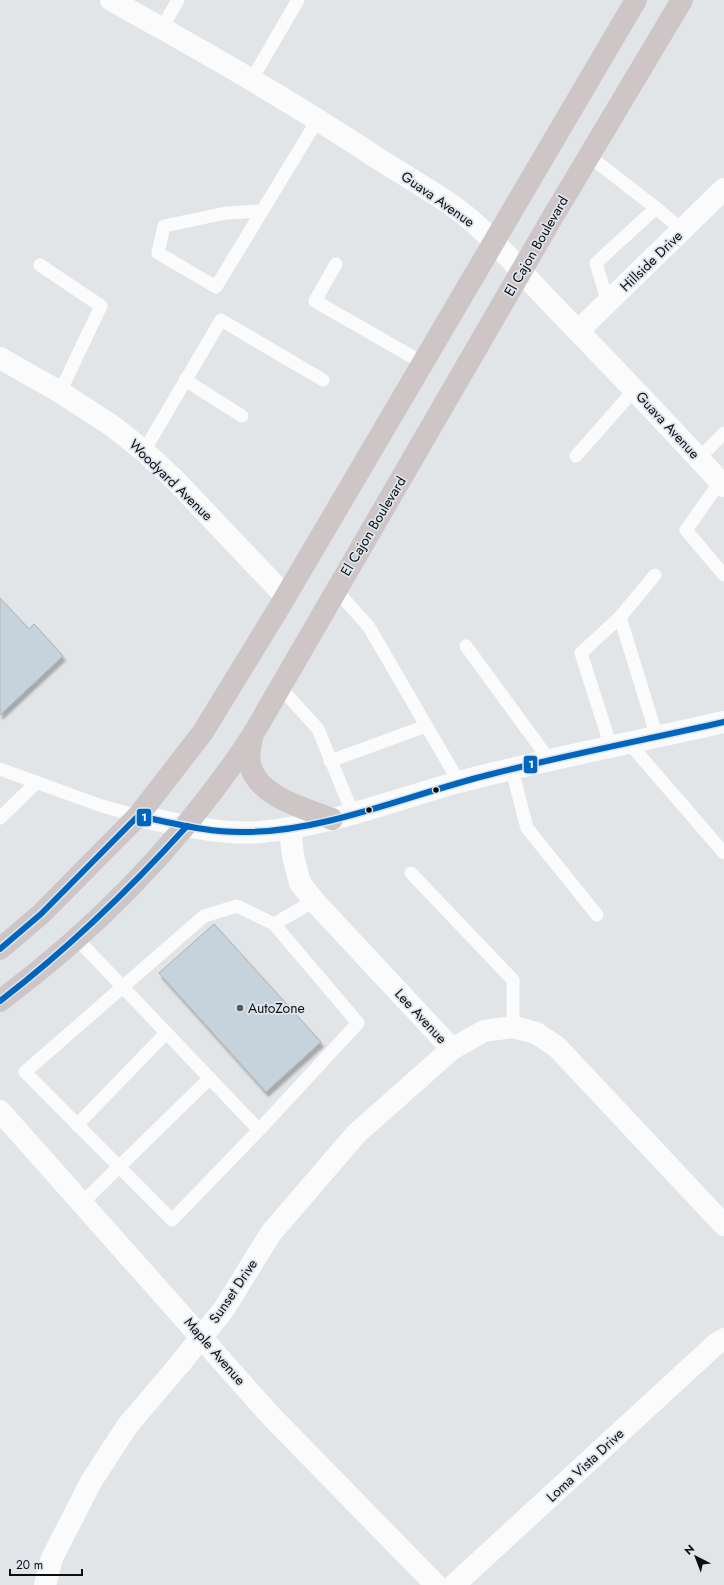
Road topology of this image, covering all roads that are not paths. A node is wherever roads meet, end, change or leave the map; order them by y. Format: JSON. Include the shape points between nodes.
{"nodes":[{"id":1,"x":111,"y":0,"type":"edge"},
{"id":2,"x":178,"y":0,"type":"edge"},
{"id":3,"x":298,"y":0,"type":"edge"},
{"id":4,"x":636,"y":0,"type":"edge"},
{"id":5,"x":682,"y":0,"type":"edge"},
{"id":6,"x":162,"y":28,"type":"junction"},
{"id":7,"x":252,"y":79,"type":"junction"},
{"id":8,"x":318,"y":119,"type":"junction"},
{"id":9,"x":589,"y":156,"type":"junction"},
{"id":10,"x":724,"y":189,"type":"edge"},
{"id":11,"x":656,"y":208,"type":"junction"},
{"id":12,"x":262,"y":211,"type":"junction"},
{"id":13,"x":682,"y":230,"type":"junction"},
{"id":14,"x":494,"y":242,"type":"junction"},
{"id":15,"x":336,"y":264,"type":"dead end"},
{"id":16,"x":40,"y":266,"type":"dead end"},
{"id":17,"x":522,"y":271,"type":"junction"},
{"id":18,"x":608,"y":303,"type":"junction"},
{"id":19,"x":578,"y":331,"type":"junction"},
{"id":20,"x":0,"y":358,"type":"edge"},
{"id":21,"x":424,"y":363,"type":"junction"},
{"id":22,"x":186,"y":380,"type":"junction"},
{"id":23,"x":323,"y":380,"type":"dead end"},
{"id":24,"x":635,"y":389,"type":"junction"},
{"id":25,"x":60,"y":392,"type":"junction"},
{"id":26,"x":242,"y":416,"type":"dead end"},
{"id":27,"x":724,"y":433,"type":"edge"},
{"id":28,"x":144,"y":451,"type":"junction"},
{"id":29,"x":576,"y":456,"type":"dead end"},
{"id":30,"x":699,"y":458,"type":"junction"},
{"id":31,"x":722,"y":484,"type":"edge"},
{"id":32,"x":655,"y":575,"type":"dead end"},
{"id":33,"x":724,"y":575,"type":"edge"},
{"id":34,"x":336,"y":590,"type":"junction"},
{"id":35,"x":285,"y":596,"type":"junction"},
{"id":36,"x":620,"y":617,"type":"junction"},
{"id":37,"x":466,"y":646,"type":"dead end"},
{"id":38,"x":280,"y":687,"type":"junction"},
{"id":39,"x":724,"y":722,"type":"edge"},
{"id":40,"x":426,"y":726,"type":"junction"},
{"id":41,"x":252,"y":736,"type":"junction"},
{"id":42,"x":657,"y":737,"type":"junction"},
{"id":43,"x":620,"y":745,"type":"junction"},
{"id":44,"x":330,"y":761,"type":"junction"},
{"id":45,"x":550,"y":761,"type":"junction"},
{"id":46,"x":0,"y":769,"type":"edge"},
{"id":47,"x":512,"y":770,"type":"junction"},
{"id":48,"x":36,"y":782,"type":"junction"},
{"id":49,"x":459,"y":782,"type":"junction"},
{"id":50,"x":353,"y":814,"type":"junction"},
{"id":51,"x":138,"y":816,"type":"junction"},
{"id":52,"x":0,"y":818,"type":"edge"},
{"id":53,"x":332,"y":819,"type":"junction"},
{"id":54,"x":187,"y":826,"type":"junction"},
{"id":55,"x":290,"y":828,"type":"junction"},
{"id":56,"x":724,"y":853,"type":"edge"},
{"id":57,"x":411,"y":873,"type":"dead end"},
{"id":58,"x":314,"y":901,"type":"junction"},
{"id":59,"x":597,"y":916,"type":"dead end"},
{"id":60,"x":274,"y":924,"type":"junction"},
{"id":61,"x":77,"y":938,"type":"junction"},
{"id":62,"x":0,"y":949,"type":"edge"},
{"id":63,"x":123,"y":988,"type":"junction"},
{"id":64,"x":0,"y":1001,"type":"edge"},
{"id":65,"x":513,"y":1027,"type":"junction"},
{"id":66,"x":166,"y":1033,"type":"junction"},
{"id":67,"x":452,"y":1049,"type":"junction"},
{"id":68,"x":210,"y":1078,"type":"junction"},
{"id":69,"x":0,"y":1111,"type":"edge"},
{"id":70,"x":78,"y":1125,"type":"junction"},
{"id":71,"x":259,"y":1130,"type":"junction"},
{"id":72,"x":120,"y":1167,"type":"junction"},
{"id":73,"x":82,"y":1203,"type":"junction"},
{"id":74,"x":724,"y":1225,"type":"edge"},
{"id":75,"x":202,"y":1337,"type":"junction"},
{"id":76,"x":721,"y":1345,"type":"edge"},
{"id":77,"x":45,"y":1585,"type":"edge"},
{"id":78,"x":436,"y":1585,"type":"edge"},
{"id":79,"x":454,"y":1585,"type":"edge"}],
"edges":[{"from":1,"to":6,"type":"street","name":"Guava Avenue"},
{"from":2,"to":6,"type":"lane"},
{"from":3,"to":7,"type":"lane"},
{"from":4,"to":14,"type":"main road"},
{"from":5,"to":9,"type":"main road","name":"El Cajon Boulevard"},
{"from":6,"to":7,"type":"street","name":"Guava Avenue"},
{"from":7,"to":8,"type":"street","name":"Guava Avenue"},
{"from":8,"to":12,"type":"lane"},
{"from":8,"to":14,"type":"street","name":"Guava Avenue","via":[[458,210]]},
{"from":9,"to":11,"type":"lane"},
{"from":9,"to":17,"type":"main road","name":"El Cajon Boulevard"},
{"from":10,"to":13,"type":"street","name":"Hillside Drive"},
{"from":11,"to":13,"type":"lane"},
{"from":11,"to":18,"type":"lane","via":[[596,263]]},
{"from":12,"to":12,"type":"lane","via":[[216,287],[158,253],[164,226],[226,213]]},
{"from":13,"to":18,"type":"street","name":"Hillside Drive"},
{"from":14,"to":17,"type":"street","name":"Guava Avenue"},
{"from":14,"to":21,"type":"main road"},
{"from":15,"to":21,"type":"lane","via":[[315,301]]},
{"from":16,"to":25,"type":"lane","via":[[101,306]]},
{"from":17,"to":19,"type":"street","name":"Guava Avenue"},
{"from":17,"to":34,"type":"main road","name":"El Cajon Boulevard"},
{"from":18,"to":19,"type":"street","name":"Hillside Drive"},
{"from":19,"to":24,"type":"street","name":"Guava Avenue"},
{"from":20,"to":25,"type":"street","name":"Woodyard Avenue"},
{"from":21,"to":35,"type":"main road"},
{"from":22,"to":23,"type":"lane","via":[[221,320]]},
{"from":22,"to":26,"type":"lane"},
{"from":22,"to":28,"type":"lane"},
{"from":24,"to":29,"type":"lane"},
{"from":24,"to":30,"type":"street","name":"Guava Avenue"},
{"from":25,"to":28,"type":"street","name":"Woodyard Avenue","via":[[111,425]]},
{"from":27,"to":30,"type":"lane"},
{"from":28,"to":35,"type":"street","name":"Woodyard Avenue"},
{"from":30,"to":31,"type":"street","name":"Guava Avenue"},
{"from":31,"to":33,"type":"lane","via":[[686,530]]},
{"from":32,"to":36,"type":"lane"},
{"from":34,"to":38,"type":"main road","name":"El Cajon Boulevard"},
{"from":34,"to":40,"type":"lane","via":[[369,627]]},
{"from":35,"to":51,"type":"main road","via":[[203,732]]},
{"from":36,"to":42,"type":"lane"},
{"from":36,"to":43,"type":"lane","via":[[581,653]]},
{"from":37,"to":45,"type":"lane"},
{"from":38,"to":41,"type":"main road","name":"El Cajon Boulevard"},
{"from":38,"to":44,"type":"lane","via":[[318,729]]},
{"from":39,"to":42,"type":"street"},
{"from":40,"to":44,"type":"lane"},
{"from":40,"to":49,"type":"lane"},
{"from":41,"to":53,"type":"main road","via":[[250,764],[262,785],[285,800]]},
{"from":41,"to":54,"type":"main road","name":"El Cajon Boulevard"},
{"from":42,"to":43,"type":"street"},
{"from":43,"to":45,"type":"street"},
{"from":43,"to":56,"type":"lane"},
{"from":44,"to":50,"type":"lane"},
{"from":45,"to":47,"type":"street"},
{"from":46,"to":48,"type":"lane"},
{"from":47,"to":49,"type":"street"},
{"from":47,"to":59,"type":"lane","via":[[527,828]]},
{"from":48,"to":51,"type":"lane"},
{"from":48,"to":52,"type":"lane"},
{"from":49,"to":50,"type":"street"},
{"from":50,"to":53,"type":"street"},
{"from":51,"to":54,"type":"street"},
{"from":51,"to":62,"type":"main road","via":[[41,914]]},
{"from":53,"to":55,"type":"street"},
{"from":54,"to":55,"type":"street","via":[[238,832]]},
{"from":54,"to":61,"type":"main road","name":"El Cajon Boulevard","via":[[133,886]]},
{"from":55,"to":58,"type":"street","name":"Lee Avenue","via":[[293,856],[300,883]]},
{"from":57,"to":65,"type":"lane","via":[[513,980]]},
{"from":58,"to":60,"type":"lane"},
{"from":58,"to":67,"type":"street","name":"Lee Avenue"},
{"from":60,"to":63,"type":"lane","via":[[237,906],[204,916]]},
{"from":60,"to":71,"type":"lane","via":[[358,1023]]},
{"from":61,"to":63,"type":"lane"},
{"from":61,"to":64,"type":"main road","name":"El Cajon Boulevard"},
{"from":63,"to":66,"type":"lane"},
{"from":63,"to":70,"type":"lane","via":[[25,1072]]},
{"from":65,"to":67,"type":"street","name":"Lee Avenue","via":[[484,1031]]},
{"from":65,"to":74,"type":"street","name":"Lee Avenue","via":[[536,1033],[557,1047]]},
{"from":66,"to":68,"type":"lane"},
{"from":66,"to":70,"type":"lane"},
{"from":67,"to":75,"type":"street","name":"Sunset Drive","via":[[357,1133],[272,1233],[224,1309]]},
{"from":68,"to":71,"type":"lane"},
{"from":68,"to":72,"type":"lane"},
{"from":69,"to":73,"type":"street","name":"Maple Avenue"},
{"from":70,"to":72,"type":"lane"},
{"from":71,"to":72,"type":"lane","via":[[172,1220]]},
{"from":72,"to":73,"type":"lane"},
{"from":73,"to":75,"type":"street","name":"Maple Avenue"},
{"from":75,"to":77,"type":"street","name":"Sunset Drive","via":[[128,1424],[95,1475],[52,1558]]},
{"from":75,"to":78,"type":"street","name":"Maple Avenue","via":[[270,1415]]},
{"from":76,"to":79,"type":"street","name":"Loma Vista Drive"}]}
